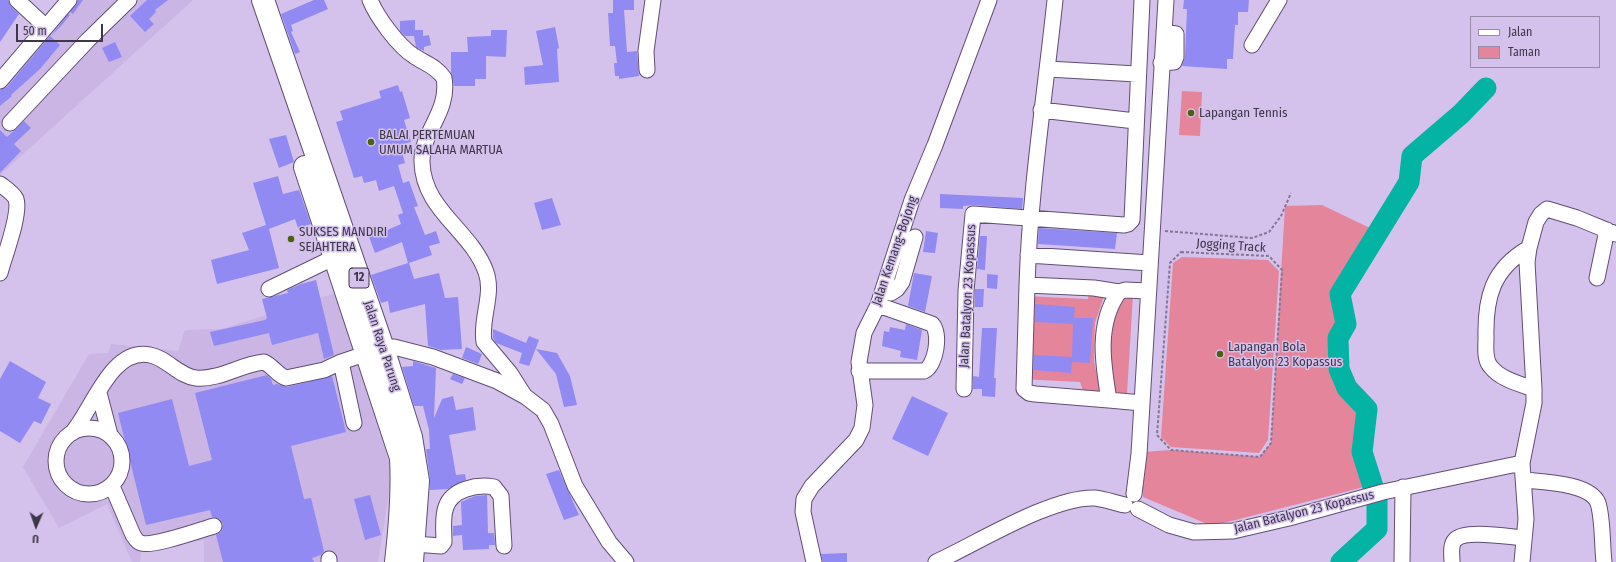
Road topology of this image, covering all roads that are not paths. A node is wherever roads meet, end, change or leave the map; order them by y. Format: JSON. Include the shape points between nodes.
{"nodes":[{"id":1,"x":17,"y":0,"type":"edge"},
{"id":2,"x":69,"y":0,"type":"edge"},
{"id":3,"x":129,"y":0,"type":"edge"},
{"id":4,"x":249,"y":0,"type":"edge"},
{"id":5,"x":263,"y":0,"type":"edge"},
{"id":6,"x":370,"y":0,"type":"edge"},
{"id":7,"x":653,"y":0,"type":"edge"},
{"id":8,"x":989,"y":0,"type":"edge"},
{"id":9,"x":1055,"y":0,"type":"edge"},
{"id":10,"x":1142,"y":0,"type":"edge"},
{"id":11,"x":1166,"y":0,"type":"edge"},
{"id":12,"x":1278,"y":0,"type":"edge"},
{"id":13,"x":46,"y":27,"type":"junction"},
{"id":14,"x":1252,"y":45,"type":"dead end"},
{"id":15,"x":1048,"y":69,"type":"junction"},
{"id":16,"x":647,"y":70,"type":"dead end"},
{"id":17,"x":1137,"y":74,"type":"junction"},
{"id":18,"x":0,"y":81,"type":"edge"},
{"id":19,"x":1041,"y":110,"type":"junction"},
{"id":20,"x":1135,"y":121,"type":"junction"},
{"id":21,"x":10,"y":123,"type":"dead end"},
{"id":22,"x":0,"y":184,"type":"edge"},
{"id":23,"x":1032,"y":218,"type":"junction"},
{"id":24,"x":1612,"y":232,"type":"edge"},
{"id":25,"x":914,"y":238,"type":"dead end"},
{"id":26,"x":1529,"y":248,"type":"junction"},
{"id":27,"x":1028,"y":255,"type":"junction"},
{"id":28,"x":335,"y":257,"type":"junction"},
{"id":29,"x":1150,"y":263,"type":"junction"},
{"id":30,"x":0,"y":273,"type":"edge"},
{"id":31,"x":1598,"y":278,"type":"dead end"},
{"id":32,"x":1027,"y":285,"type":"junction"},
{"id":33,"x":269,"y":289,"type":"dead end"},
{"id":34,"x":883,"y":290,"type":"junction"},
{"id":35,"x":1148,"y":291,"type":"junction"},
{"id":36,"x":1119,"y":292,"type":"junction"},
{"id":37,"x":878,"y":305,"type":"junction"},
{"id":38,"x":375,"y":351,"type":"junction"},
{"id":39,"x":341,"y":362,"type":"junction"},
{"id":40,"x":859,"y":371,"type":"junction"},
{"id":41,"x":964,"y":389,"type":"dead end"},
{"id":42,"x":1534,"y":389,"type":"junction"},
{"id":43,"x":98,"y":393,"type":"junction"},
{"id":44,"x":526,"y":397,"type":"junction"},
{"id":45,"x":1109,"y":400,"type":"junction"},
{"id":46,"x":1142,"y":403,"type":"junction"},
{"id":47,"x":354,"y":424,"type":"dead end"},
{"id":48,"x":72,"y":433,"type":"junction"},
{"id":49,"x":110,"y":435,"type":"junction"},
{"id":50,"x":1522,"y":463,"type":"junction"},
{"id":51,"x":1524,"y":480,"type":"junction"},
{"id":52,"x":112,"y":486,"type":"junction"},
{"id":53,"x":1403,"y":487,"type":"junction"},
{"id":54,"x":1132,"y":503,"type":"junction"},
{"id":55,"x":214,"y":526,"type":"dead end"},
{"id":56,"x":1524,"y":538,"type":"junction"},
{"id":57,"x":504,"y":546,"type":"dead end"},
{"id":58,"x":413,"y":553,"type":"edge"},
{"id":59,"x":396,"y":562,"type":"edge"},
{"id":60,"x":626,"y":562,"type":"edge"},
{"id":61,"x":814,"y":562,"type":"edge"},
{"id":62,"x":936,"y":562,"type":"edge"},
{"id":63,"x":1402,"y":562,"type":"edge"},
{"id":64,"x":1452,"y":562,"type":"edge"},
{"id":65,"x":1522,"y":562,"type":"edge"},
{"id":66,"x":1604,"y":562,"type":"edge"}],
"edges":[{"from":1,"to":13,"type":"street"},
{"from":2,"to":13,"type":"street"},
{"from":3,"to":21,"type":"street"},
{"from":4,"to":28,"type":"highway","name":"Jalan Raya Parung","number":"12"},
{"from":5,"to":38,"type":"highway","name":"Jalan Raya Parung","number":"12"},
{"from":6,"to":44,"type":"street","via":[[403,47],[444,78],[444,102],[427,140],[422,161],[427,187],[438,208],[475,249],[483,263],[489,280],[484,342]]},
{"from":7,"to":16,"type":"street","via":[[646,51]]},
{"from":8,"to":34,"type":"street","name":"Jalan Kemang–Bojong","via":[[912,200]]},
{"from":9,"to":15,"type":"street"},
{"from":10,"to":17,"type":"street","name":"Jalan Batalyon 23 Kopassus"},
{"from":11,"to":29,"type":"street","via":[[1164,32],[1176,34],[1176,57],[1174,62],[1161,63]]},
{"from":12,"to":14,"type":"street"},
{"from":13,"to":18,"type":"street"},
{"from":15,"to":17,"type":"street"},
{"from":15,"to":19,"type":"street"},
{"from":17,"to":20,"type":"street","name":"Jalan Batalyon 23 Kopassus"},
{"from":19,"to":20,"type":"street"},
{"from":19,"to":23,"type":"street"},
{"from":20,"to":23,"type":"street","name":"Jalan Batalyon 23 Kopassus","via":[[1131,223],[1117,225]]},
{"from":22,"to":30,"type":"street","via":[[15,197],[17,204],[14,225]]},
{"from":23,"to":27,"type":"street"},
{"from":23,"to":41,"type":"street","name":"Jalan Batalyon 23 Kopassus","via":[[972,214],[965,304]]},
{"from":24,"to":26,"type":"street","via":[[1547,209],[1536,222]]},
{"from":24,"to":31,"type":"street"},
{"from":25,"to":34,"type":"street","via":[[900,287],[891,293]]},
{"from":26,"to":42,"type":"street","via":[[1527,272]]},
{"from":26,"to":42,"type":"street","via":[[1514,256],[1494,283],[1487,301],[1486,344],[1488,362],[1496,373]]},
{"from":27,"to":29,"type":"street"},
{"from":27,"to":32,"type":"street"},
{"from":28,"to":33,"type":"street"},
{"from":28,"to":38,"type":"highway","name":"Jalan Raya Parung","number":"12"},
{"from":29,"to":35,"type":"street"},
{"from":32,"to":36,"type":"street","via":[[1094,288]]},
{"from":32,"to":45,"type":"street","via":[[1023,384],[1026,391],[1035,394]]},
{"from":34,"to":37,"type":"street","name":"Jalan Kemang–Bojong"},
{"from":35,"to":36,"type":"street"},
{"from":35,"to":46,"type":"street"},
{"from":36,"to":45,"type":"street","via":[[1103,334],[1103,360]]},
{"from":37,"to":40,"type":"street","name":"Jalan Kemang–Bojong","via":[[863,337]]},
{"from":37,"to":40,"type":"street","via":[[932,324],[937,334],[934,359],[929,369],[924,371]]},
{"from":38,"to":39,"type":"street"},
{"from":38,"to":44,"type":"street","via":[[394,347],[411,351],[490,378]]},
{"from":38,"to":58,"type":"highway","name":"Jalan Raya Parung","number":"12","via":[[411,437],[415,454],[418,481]]},
{"from":38,"to":59,"type":"highway","name":"Jalan Raya Parung","number":"12","via":[[401,458],[402,513]]},
{"from":39,"to":43,"type":"street","via":[[324,370],[290,377],[281,376],[264,362],[225,374],[195,378],[182,373],[156,356],[139,354],[128,357],[118,364]]},
{"from":39,"to":47,"type":"street"},
{"from":40,"to":61,"type":"street","name":"Jalan Kemang–Bojong","via":[[865,405],[862,428],[856,440],[812,486],[804,498],[804,516]]},
{"from":42,"to":50,"type":"street","via":[[1534,403]]},
{"from":43,"to":48,"type":"street","via":[[82,422]]},
{"from":43,"to":49,"type":"street"},
{"from":44,"to":60,"type":"street","via":[[539,406],[547,416],[578,492],[612,547]]},
{"from":45,"to":46,"type":"street"},
{"from":46,"to":54,"type":"street"},
{"from":48,"to":49,"type":"street","via":[[90,428],[102,430]]},
{"from":48,"to":52,"type":"street","via":[[61,443],[56,459],[59,476],[65,484],[75,492],[87,495],[103,492]]},
{"from":49,"to":52,"type":"street","via":[[118,445],[122,460],[120,475]]},
{"from":50,"to":51,"type":"street"},
{"from":50,"to":53,"type":"street","name":"Jalan Batalyon 23 Kopassus"},
{"from":51,"to":56,"type":"street"},
{"from":51,"to":66,"type":"street","via":[[1582,489],[1594,498],[1599,512]]},
{"from":52,"to":55,"type":"street","via":[[136,541],[141,543],[153,543]]},
{"from":53,"to":54,"type":"street","name":"Jalan Batalyon 23 Kopassus","via":[[1251,527],[1205,533],[1169,525]]},
{"from":53,"to":63,"type":"street"},
{"from":54,"to":62,"type":"street","name":"Jalan Batalyon 23 Kopassus","via":[[1095,498],[1066,503],[1031,515]]},
{"from":56,"to":64,"type":"street","via":[[1476,534],[1459,537],[1454,540],[1452,546]]},
{"from":56,"to":65,"type":"street"},
{"from":57,"to":58,"type":"street","via":[[501,496],[489,486],[464,490],[454,495],[445,508],[444,542],[441,546]]}]}
